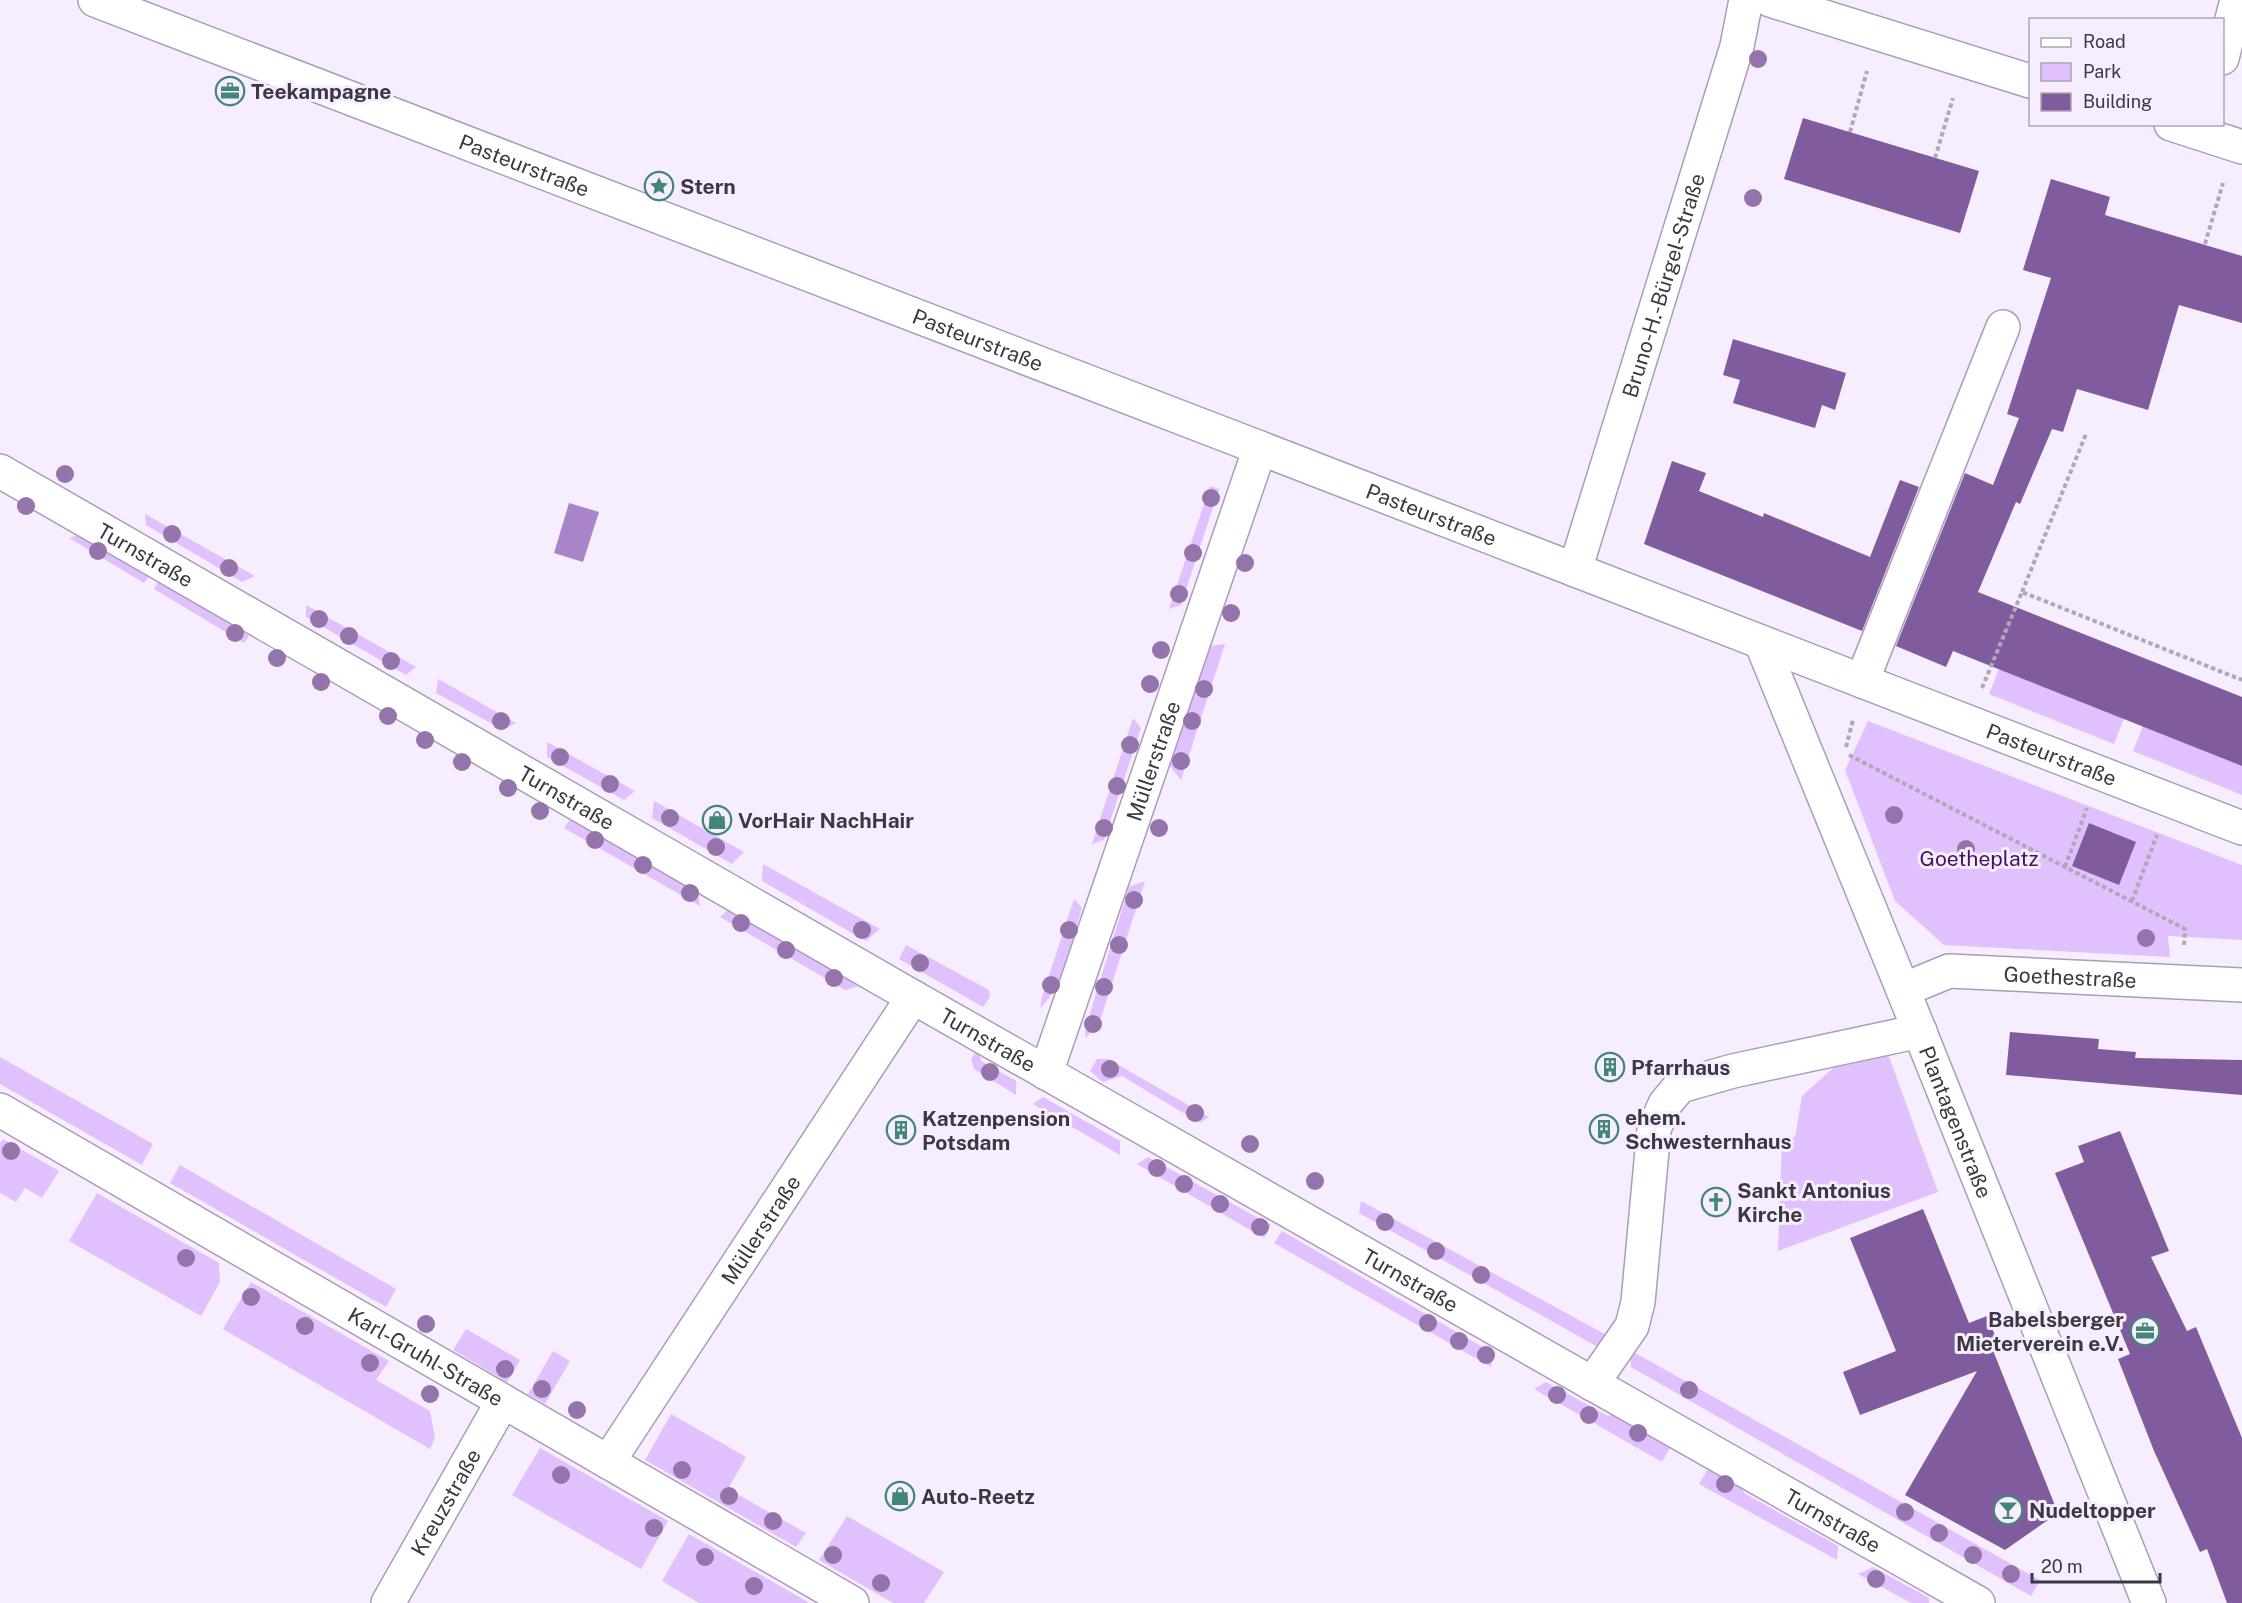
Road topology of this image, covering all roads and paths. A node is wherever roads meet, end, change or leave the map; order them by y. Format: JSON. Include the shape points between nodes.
{"nodes":[{"id":1,"x":95,"y":0,"type":"edge"},
{"id":2,"x":1746,"y":0,"type":"edge"},
{"id":3,"x":1770,"y":0,"type":"edge"},
{"id":4,"x":2237,"y":0,"type":"edge"},
{"id":5,"x":1879,"y":33,"type":"junction"},
{"id":6,"x":2224,"y":54,"type":"edge"},
{"id":7,"x":1964,"y":60,"type":"junction"},
{"id":8,"x":2029,"y":80,"type":"edge"},
{"id":9,"x":2182,"y":126,"type":"edge"},
{"id":10,"x":2204,"y":130,"type":"edge"},
{"id":11,"x":1850,"y":132,"type":"dead end"},
{"id":12,"x":2238,"y":146,"type":"edge"},
{"id":13,"x":1935,"y":158,"type":"dead end"},
{"id":14,"x":2205,"y":244,"type":"dead end"},
{"id":15,"x":2003,"y":327,"type":"dead end"},
{"id":16,"x":2086,"y":434,"type":"dead end"},
{"id":17,"x":1260,"y":448,"type":"junction"},
{"id":18,"x":0,"y":471,"type":"edge"},
{"id":19,"x":1575,"y":570,"type":"junction"},
{"id":20,"x":2022,"y":592,"type":"junction"},
{"id":21,"x":1761,"y":642,"type":"junction"},
{"id":22,"x":2242,"y":680,"type":"edge"},
{"id":23,"x":1862,"y":681,"type":"junction"},
{"id":24,"x":1968,"y":722,"type":"junction"},
{"id":25,"x":2100,"y":774,"type":"junction"},
{"id":26,"x":2170,"y":801,"type":"junction"},
{"id":27,"x":2242,"y":828,"type":"edge"},
{"id":28,"x":2065,"y":867,"type":"junction"},
{"id":29,"x":2132,"y":901,"type":"junction"},
{"id":30,"x":2182,"y":981,"type":"junction"},
{"id":31,"x":2242,"y":985,"type":"edge"},
{"id":32,"x":1903,"y":990,"type":"junction"},
{"id":33,"x":913,"y":997,"type":"junction"},
{"id":34,"x":1920,"y":1031,"type":"junction"},
{"id":35,"x":1046,"y":1073,"type":"junction"},
{"id":36,"x":0,"y":1110,"type":"edge"},
{"id":37,"x":1592,"y":1384,"type":"junction"},
{"id":38,"x":503,"y":1401,"type":"junction"},
{"id":39,"x":608,"y":1462,"type":"junction"},
{"id":40,"x":388,"y":1603,"type":"edge"},
{"id":41,"x":852,"y":1603,"type":"edge"},
{"id":42,"x":1978,"y":1603,"type":"edge"},
{"id":43,"x":2148,"y":1603,"type":"edge"}],
"edges":[{"from":1,"to":17,"type":"street","name":"Pasteurstraße"},
{"from":2,"to":19,"type":"street","name":"Bruno-H.-Bürgel-Straße","via":[[1737,46]]},
{"from":3,"to":5,"type":"street"},
{"from":4,"to":6,"type":"street"},
{"from":5,"to":7,"type":"street"},
{"from":5,"to":11,"type":"path"},
{"from":7,"to":8,"type":"street"},
{"from":7,"to":13,"type":"path"},
{"from":9,"to":10,"type":"street"},
{"from":10,"to":12,"type":"street"},
{"from":12,"to":14,"type":"path"},
{"from":15,"to":23,"type":"street"},
{"from":16,"to":20,"type":"path"},
{"from":17,"to":19,"type":"street","name":"Pasteurstraße"},
{"from":17,"to":35,"type":"street","name":"Müllerstraße"},
{"from":18,"to":33,"type":"street","name":"Turnstraße"},
{"from":19,"to":21,"type":"street","name":"Pasteurstraße"},
{"from":20,"to":22,"type":"path"},
{"from":20,"to":24,"type":"path"},
{"from":21,"to":23,"type":"street","name":"Pasteurstraße"},
{"from":21,"to":32,"type":"street","name":"Plantagenstraße"},
{"from":23,"to":24,"type":"street","name":"Pasteurstraße"},
{"from":23,"to":28,"type":"path","via":[[1845,753]]},
{"from":24,"to":25,"type":"street","name":"Pasteurstraße"},
{"from":25,"to":26,"type":"street","name":"Pasteurstraße"},
{"from":25,"to":28,"type":"path"},
{"from":26,"to":27,"type":"street","name":"Pasteurstraße"},
{"from":26,"to":29,"type":"path"},
{"from":28,"to":29,"type":"path"},
{"from":29,"to":30,"type":"path","via":[[2185,929]]},
{"from":30,"to":31,"type":"street","name":"Goethestraße"},
{"from":30,"to":32,"type":"street","name":"Goethestraße","via":[[1949,971]]},
{"from":32,"to":34,"type":"street","name":"Plantagenstraße"},
{"from":33,"to":35,"type":"street","name":"Turnstraße"},
{"from":33,"to":39,"type":"street","name":"Müllerstraße"},
{"from":34,"to":37,"type":"street","via":[[1680,1086],[1665,1104],[1654,1129],[1638,1302],[1632,1326]]},
{"from":34,"to":43,"type":"street","name":"Plantagenstraße"},
{"from":35,"to":37,"type":"street","name":"Turnstraße"},
{"from":36,"to":38,"type":"street","name":"Karl-Gruhl-Straße"},
{"from":37,"to":42,"type":"street","name":"Turnstraße"},
{"from":38,"to":39,"type":"street","name":"Karl-Gruhl-Straße"},
{"from":38,"to":40,"type":"street","name":"Kreuzstraße"},
{"from":39,"to":41,"type":"street","name":"Karl-Gruhl-Straße"}]}
